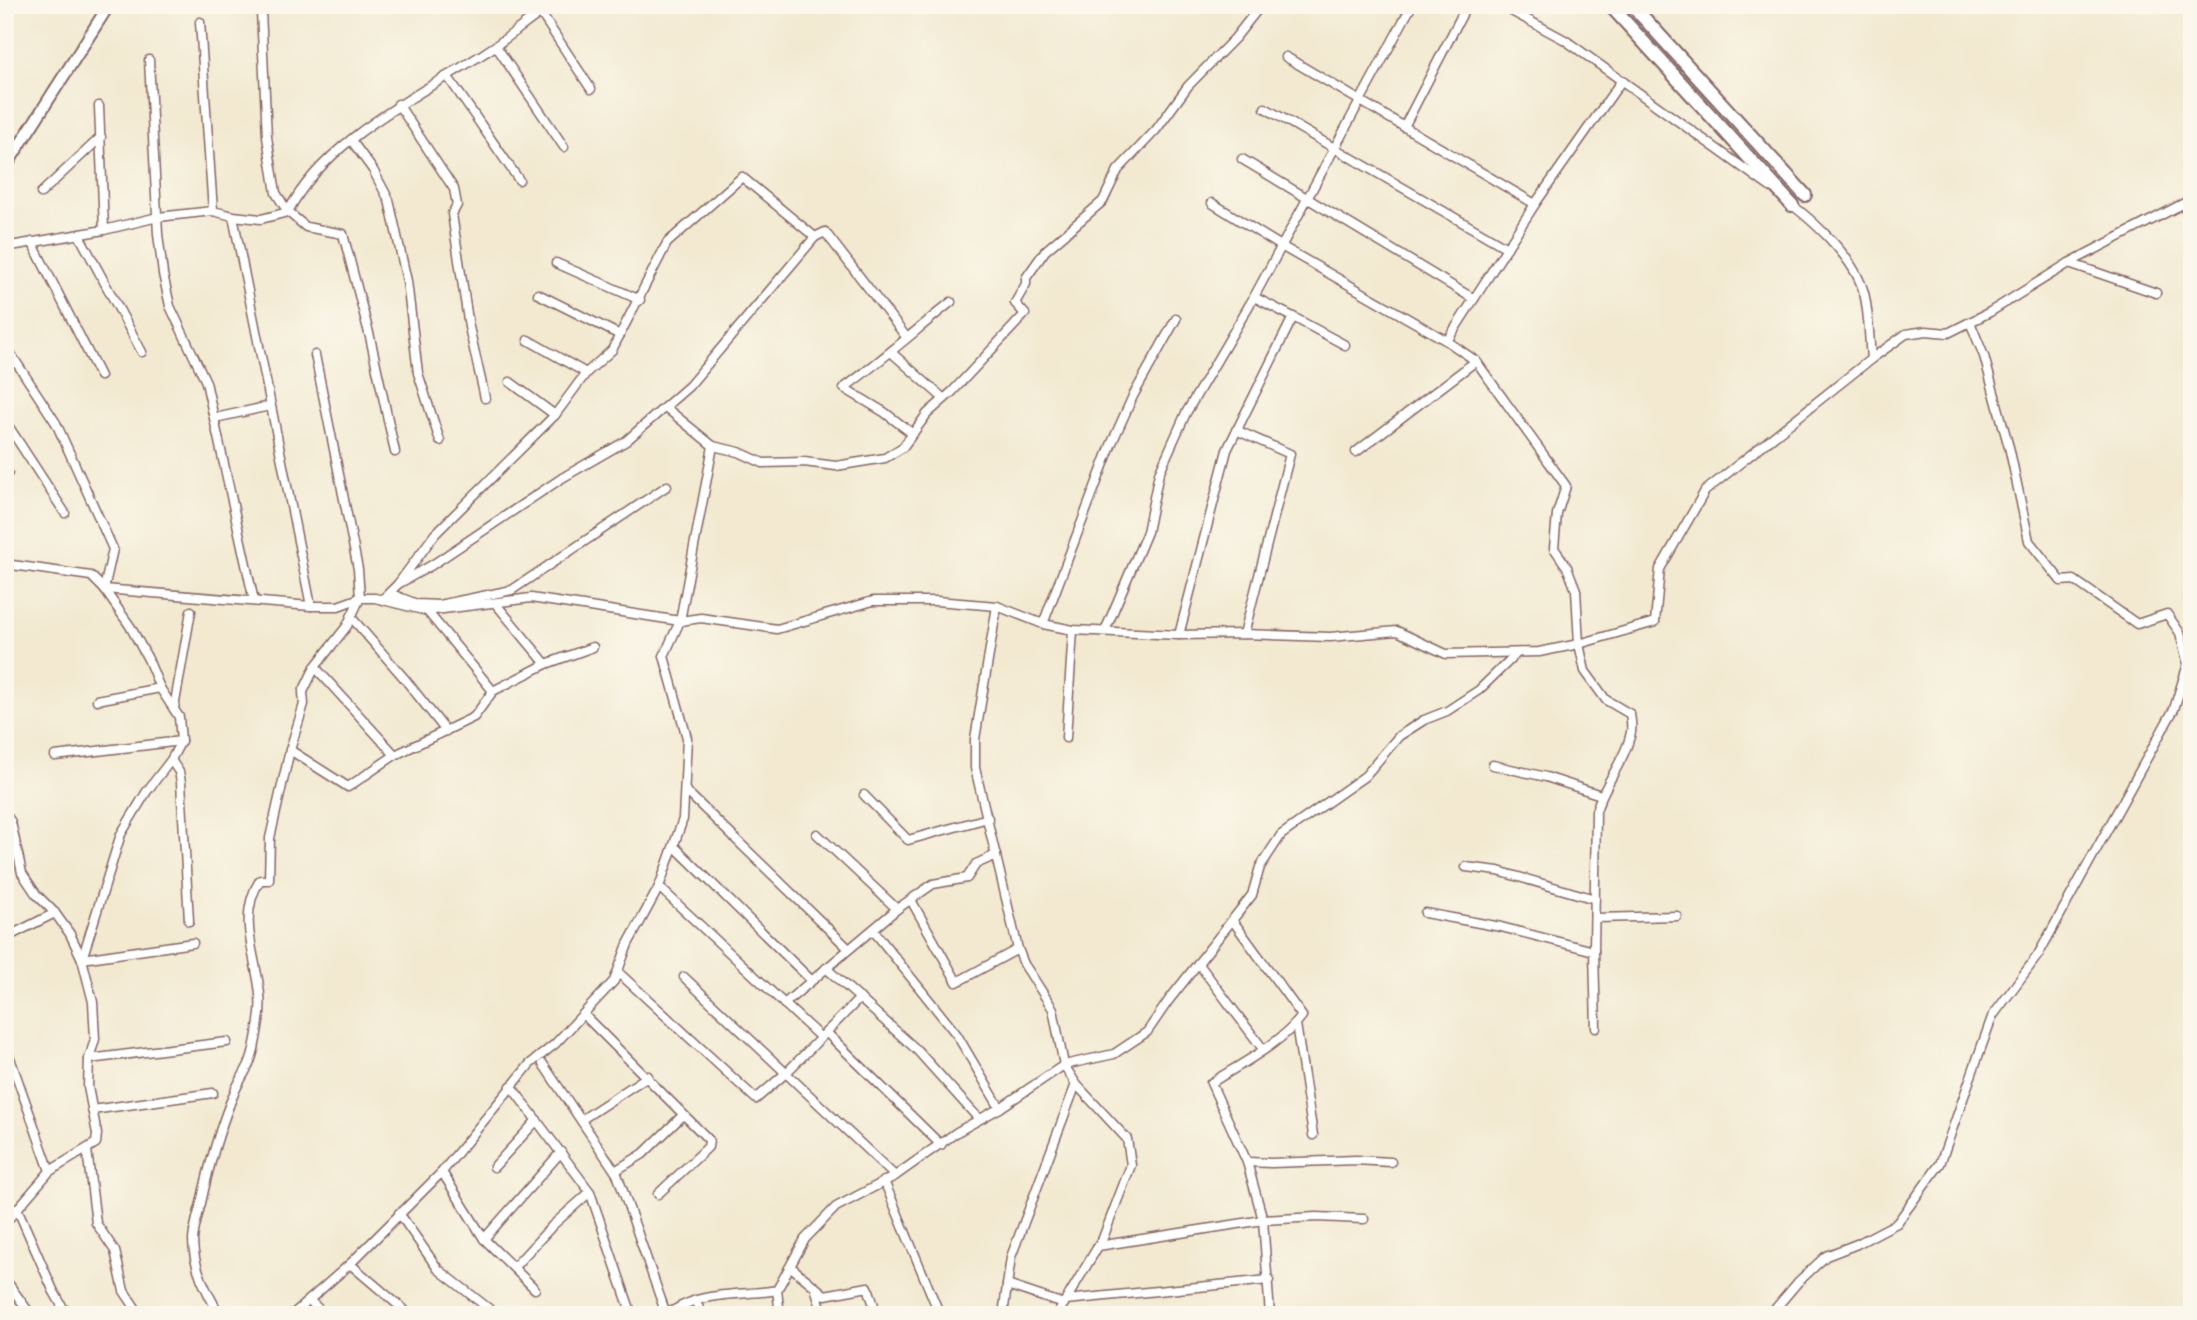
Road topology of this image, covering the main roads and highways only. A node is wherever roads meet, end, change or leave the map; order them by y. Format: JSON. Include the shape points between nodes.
{"nodes":[{"id":1,"x":1610,"y":5,"type":"edge"},
{"id":2,"x":1632,"y":5,"type":"edge"},
{"id":3,"x":1805,"y":195,"type":"dead end"},
{"id":4,"x":1792,"y":205,"type":"road end"}],
"edges":[{"from":1,"to":4,"type":"main road"},
{"from":2,"to":3,"type":"main road"}]}
